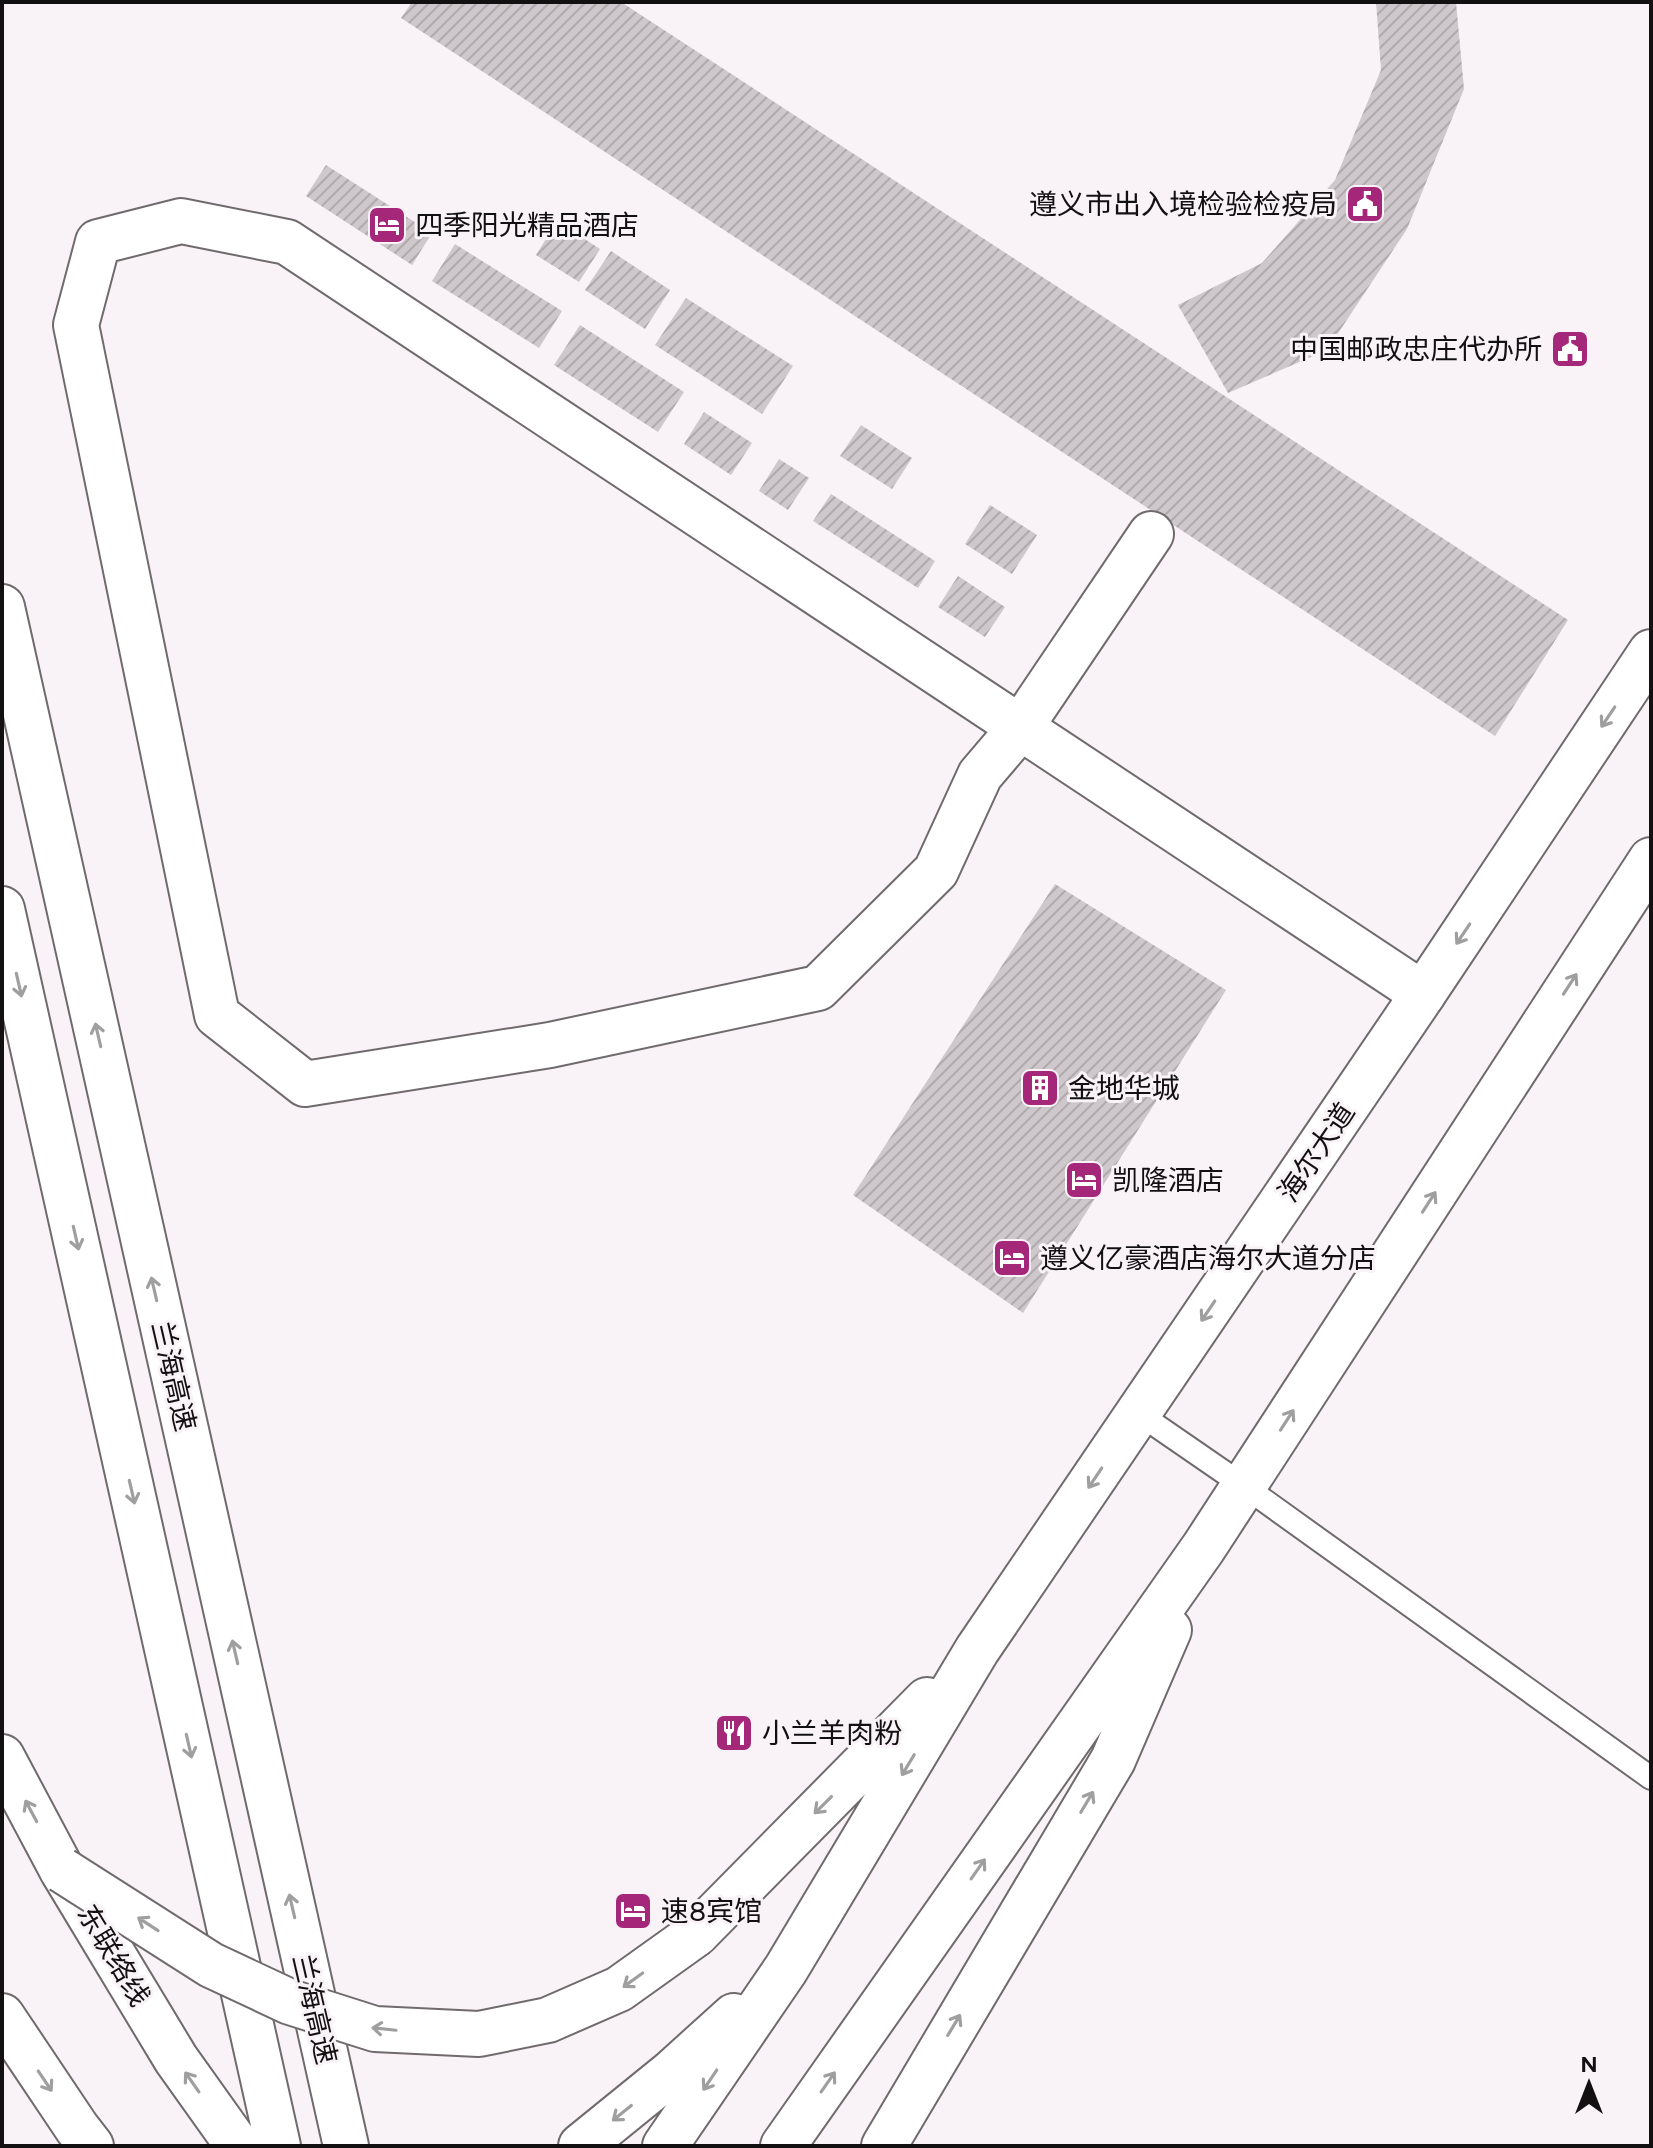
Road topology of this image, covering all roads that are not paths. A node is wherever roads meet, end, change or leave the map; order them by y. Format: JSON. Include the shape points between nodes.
{"nodes":[{"id":1,"x":1151,"y":534,"type":"dead end"},
{"id":2,"x":2,"y":607,"type":"edge"},
{"id":3,"x":1651,"y":652,"type":"edge"},
{"id":4,"x":1020,"y":728,"type":"junction"},
{"id":5,"x":1651,"y":860,"type":"edge"},
{"id":6,"x":2,"y":909,"type":"edge"},
{"id":7,"x":1423,"y":994,"type":"junction"},
{"id":8,"x":1138,"y":1413,"type":"junction"},
{"id":9,"x":1244,"y":1486,"type":"junction"},
{"id":10,"x":1204,"y":1547,"type":"junction"},
{"id":11,"x":977,"y":1650,"type":"junction"},
{"id":12,"x":2,"y":1757,"type":"edge"},
{"id":13,"x":1651,"y":1778,"type":"edge"},
{"id":14,"x":62,"y":1870,"type":"junction"},
{"id":15,"x":786,"y":1969,"type":"junction"},
{"id":16,"x":2,"y":2016,"type":"edge"},
{"id":17,"x":91,"y":2146,"type":"edge"},
{"id":18,"x":238,"y":2146,"type":"edge"},
{"id":19,"x":278,"y":2146,"type":"edge"},
{"id":20,"x":346,"y":2146,"type":"edge"},
{"id":21,"x":581,"y":2146,"type":"edge"},
{"id":22,"x":665,"y":2146,"type":"edge"},
{"id":23,"x":783,"y":2146,"type":"edge"},
{"id":24,"x":884,"y":2146,"type":"edge"}],
"edges":[{"from":1,"to":4,"type":"main road"},
{"from":20,"to":2,"type":"main road","name":"兰海高速","one_way":true},
{"from":3,"to":7,"type":"main road","name":"海尔大道","one_way":true},
{"from":4,"to":4,"type":"main road","via":[[287,242],[181,221],[98,242],[76,325],[217,1015],[305,1084],[550,1045],[818,988],[936,871],[980,775]]},
{"from":4,"to":7,"type":"main road"},
{"from":9,"to":5,"type":"main road","one_way":true},
{"from":6,"to":19,"type":"main road","one_way":true},
{"from":7,"to":8,"type":"main road","name":"海尔大道","one_way":true},
{"from":8,"to":9,"type":"lane"},
{"from":8,"to":11,"type":"main road","name":"海尔大道","one_way":true},
{"from":9,"to":10,"type":"main road"},
{"from":9,"to":13,"type":"lane"},
{"from":23,"to":10,"type":"main road","one_way":true},
{"from":24,"to":10,"type":"main road","one_way":true,"via":[[1113,1760]]},
{"from":11,"to":14,"type":"main road","one_way":true,"bridge":true,"via":[[696,1934],[619,1989],[548,2020],[479,2034],[375,2029],[290,2002],[211,1965]]},
{"from":11,"to":15,"type":"main road","one_way":true},
{"from":14,"to":12,"type":"main road","name":"东联络线","one_way":true},
{"from":18,"to":14,"type":"main road","name":"东联络线","one_way":true,"via":[[176,2059]]},
{"from":15,"to":21,"type":"main road","one_way":true},
{"from":15,"to":22,"type":"main road","one_way":true},
{"from":16,"to":17,"type":"main road","one_way":true}]}
